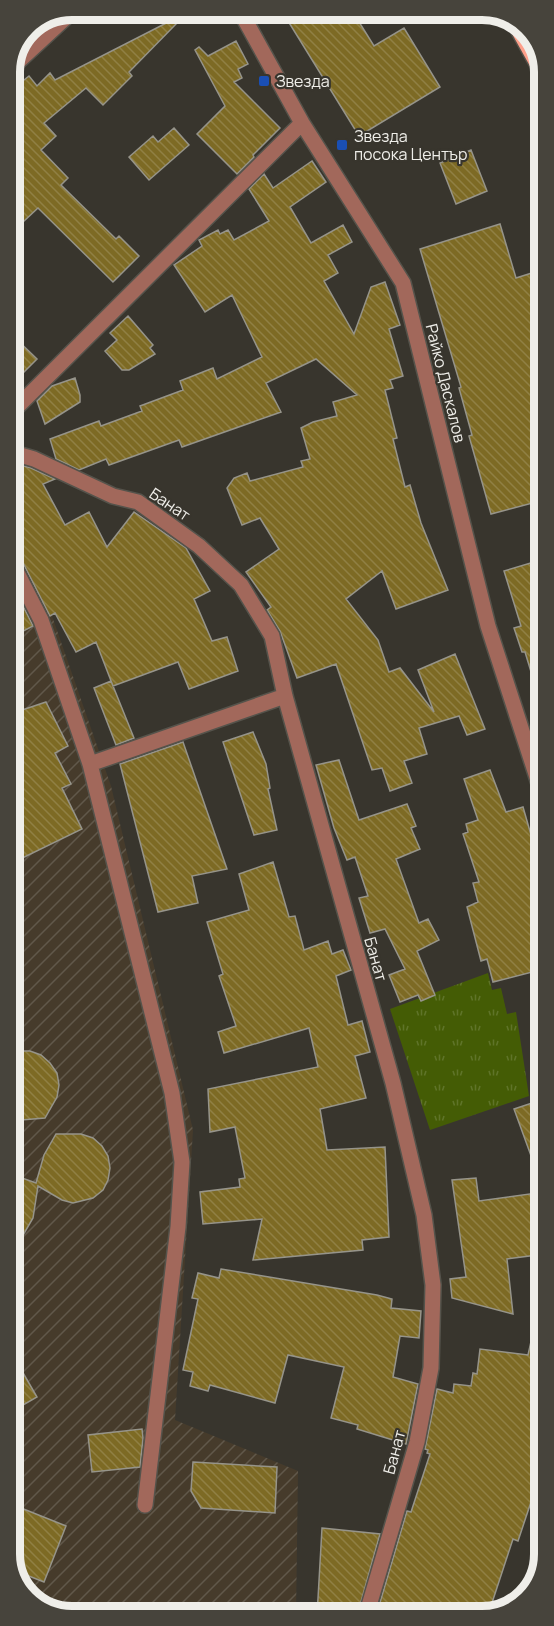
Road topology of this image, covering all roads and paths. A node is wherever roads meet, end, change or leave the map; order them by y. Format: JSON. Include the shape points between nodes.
{"nodes":[{"id":1,"x":63,"y":20,"type":"edge"},
{"id":2,"x":245,"y":20,"type":"edge"},
{"id":3,"x":524,"y":40,"type":"edge"},
{"id":4,"x":532,"y":54,"type":"edge"},
{"id":5,"x":20,"y":59,"type":"edge"},
{"id":6,"x":302,"y":123,"type":"junction"},
{"id":7,"x":20,"y":404,"type":"edge"},
{"id":8,"x":20,"y":455,"type":"edge"},
{"id":9,"x":20,"y":579,"type":"edge"},
{"id":10,"x":285,"y":696,"type":"junction"},
{"id":11,"x":90,"y":764,"type":"junction"},
{"id":12,"x":534,"y":768,"type":"edge"},
{"id":13,"x":146,"y":1505,"type":"dead end"},
{"id":14,"x":369,"y":1606,"type":"edge"}],
"edges":[{"from":1,"to":5,"type":"street"},
{"from":2,"to":6,"type":"street","name":"Райко Даскалов"},
{"from":3,"to":4,"type":"main road"},
{"from":6,"to":7,"type":"street"},
{"from":6,"to":12,"type":"street","name":"Райко Даскалов","via":[[403,283],[488,626]]},
{"from":8,"to":10,"type":"street","name":"Банат","via":[[113,496],[138,502],[200,546],[241,585],[272,636]]},
{"from":9,"to":11,"type":"street","via":[[41,620]]},
{"from":10,"to":11,"type":"street"},
{"from":10,"to":14,"type":"street","name":"Банат","via":[[393,1083],[424,1215],[433,1285],[431,1368],[417,1442]]},
{"from":11,"to":13,"type":"street","via":[[172,1093],[182,1162]]}]}
